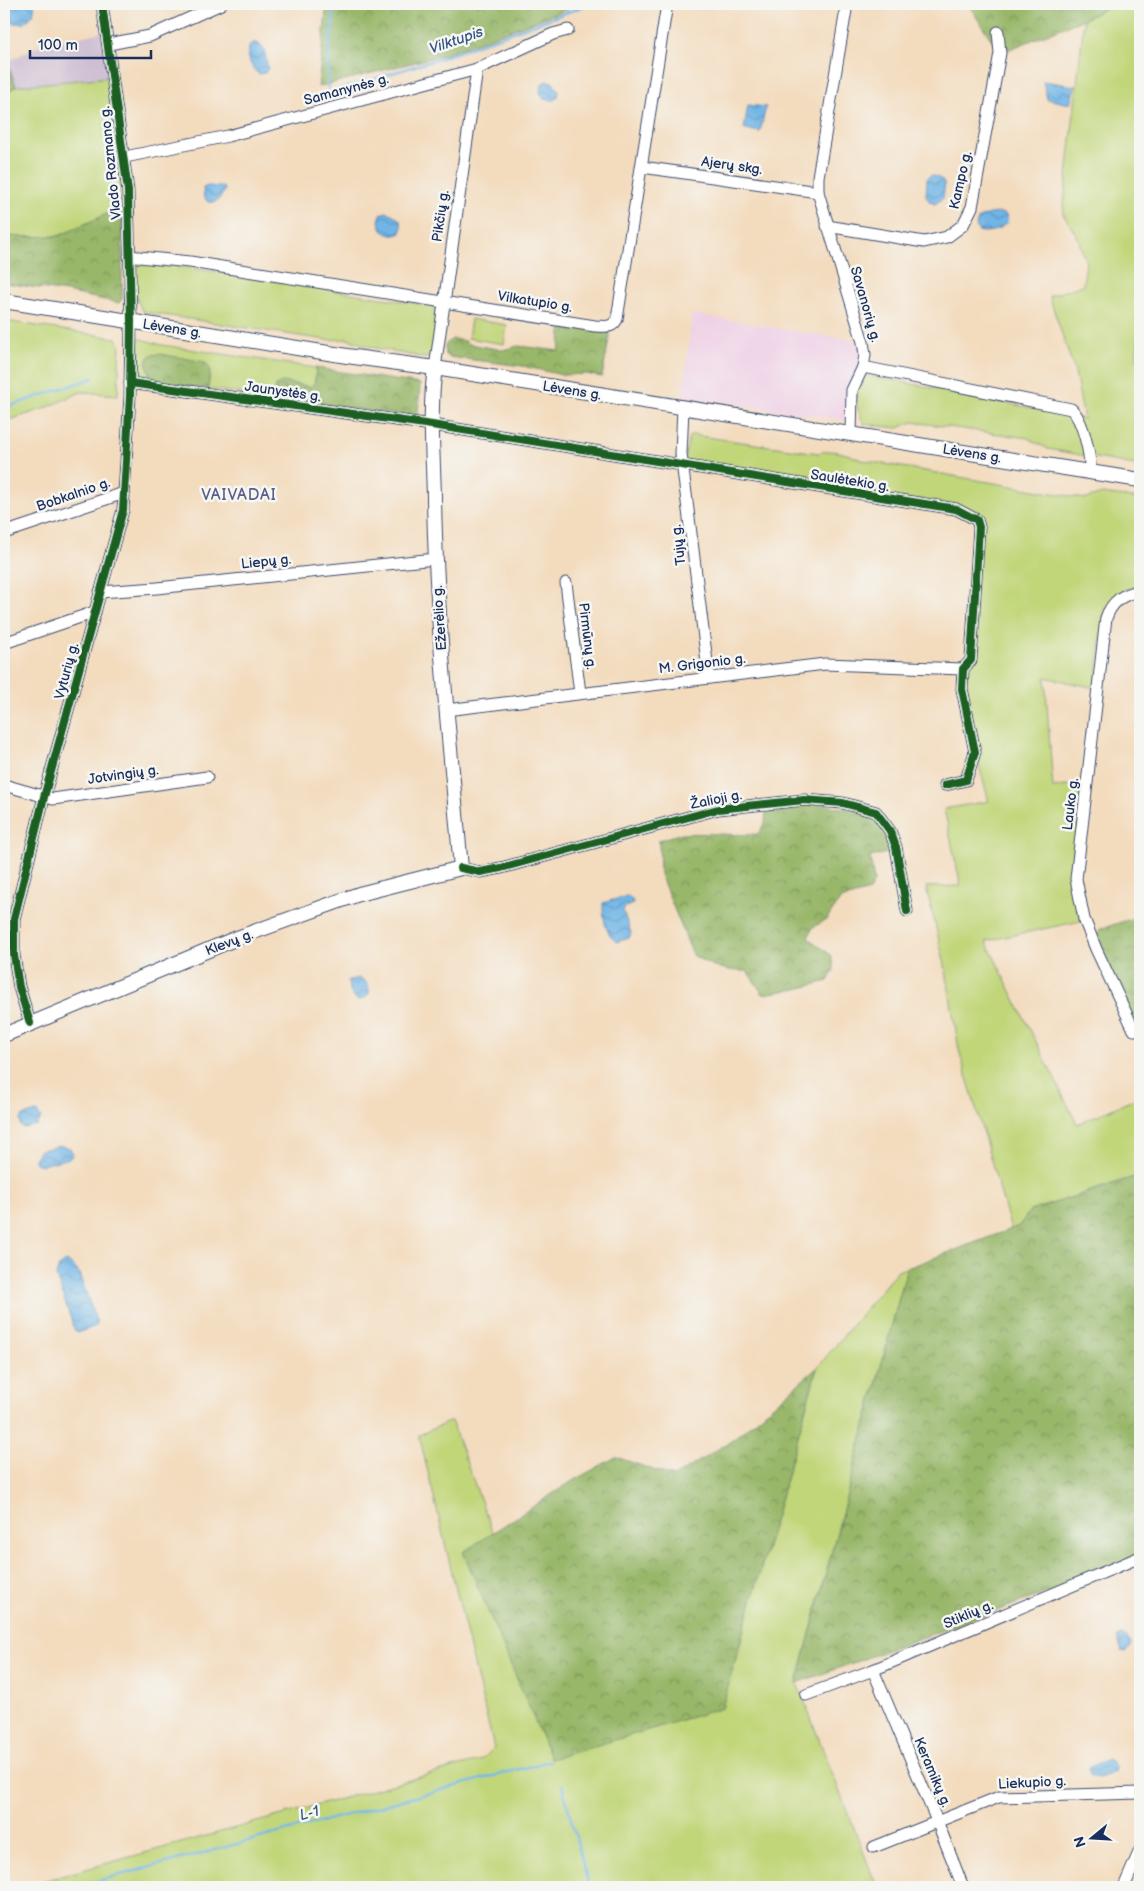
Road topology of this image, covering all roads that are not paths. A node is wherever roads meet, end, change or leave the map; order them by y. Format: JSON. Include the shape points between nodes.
{"nodes":[{"id":1,"x":102,"y":4,"type":"edge"},
{"id":2,"x":220,"y":4,"type":"edge"},
{"id":3,"x":667,"y":4,"type":"edge"},
{"id":4,"x":846,"y":4,"type":"edge"},
{"id":5,"x":568,"y":30,"type":"dead end"},
{"id":6,"x":998,"y":32,"type":"dead end"},
{"id":7,"x":109,"y":44,"type":"junction"},
{"id":8,"x":477,"y":69,"type":"junction"},
{"id":9,"x":125,"y":157,"type":"junction"},
{"id":10,"x":642,"y":167,"type":"junction"},
{"id":11,"x":818,"y":192,"type":"junction"},
{"id":12,"x":827,"y":226,"type":"junction"},
{"id":13,"x":129,"y":256,"type":"junction"},
{"id":14,"x":444,"y":301,"type":"junction"},
{"id":15,"x":4,"y":302,"type":"edge"},
{"id":16,"x":131,"y":322,"type":"junction"},
{"id":17,"x":862,"y":367,"type":"junction"},
{"id":18,"x":435,"y":368,"type":"junction"},
{"id":19,"x":130,"y":383,"type":"junction"},
{"id":20,"x":683,"y":408,"type":"junction"},
{"id":21,"x":432,"y":425,"type":"junction"},
{"id":22,"x":851,"y":434,"type":"junction"},
{"id":23,"x":683,"y":465,"type":"junction"},
{"id":24,"x":1090,"y":472,"type":"junction"},
{"id":25,"x":1140,"y":480,"type":"edge"},
{"id":26,"x":124,"y":493,"type":"junction"},
{"id":27,"x":4,"y":533,"type":"edge"},
{"id":28,"x":435,"y":559,"type":"junction"},
{"id":29,"x":566,"y":583,"type":"dead end"},
{"id":30,"x":1140,"y":591,"type":"edge"},
{"id":31,"x":100,"y":592,"type":"junction"},
{"id":32,"x":94,"y":612,"type":"junction"},
{"id":33,"x":4,"y":643,"type":"edge"},
{"id":34,"x":963,"y":669,"type":"junction"},
{"id":35,"x":709,"y":678,"type":"junction"},
{"id":36,"x":580,"y":693,"type":"junction"},
{"id":37,"x":446,"y":710,"type":"junction"},
{"id":38,"x":207,"y":777,"type":"dead end"},
{"id":39,"x":4,"y":785,"type":"edge"},
{"id":40,"x":945,"y":785,"type":"dead end"},
{"id":41,"x":44,"y":797,"type":"junction"},
{"id":42,"x":461,"y":868,"type":"junction"},
{"id":43,"x":907,"y":911,"type":"dead end"},
{"id":44,"x":30,"y":1023,"type":"junction"},
{"id":45,"x":1134,"y":1030,"type":"dead end"},
{"id":46,"x":4,"y":1035,"type":"edge"},
{"id":47,"x":1140,"y":1557,"type":"edge"},
{"id":48,"x":873,"y":1670,"type":"junction"},
{"id":49,"x":806,"y":1695,"type":"dead end"},
{"id":50,"x":1140,"y":1793,"type":"edge"},
{"id":51,"x":937,"y":1821,"type":"junction"},
{"id":52,"x":874,"y":1847,"type":"dead end"},
{"id":53,"x":1140,"y":1850,"type":"edge"},
{"id":54,"x":963,"y":1887,"type":"edge"},
{"id":55,"x":1124,"y":1887,"type":"edge"}],
"edges":[{"from":1,"to":7,"type":"street","name":"Vlado Rozmano g."},
{"from":2,"to":7,"type":"street","via":[[150,36]]},
{"from":3,"to":10,"type":"street","name":"Vilkatupio g."},
{"from":4,"to":11,"type":"street","name":"Savanorių g."},
{"from":5,"to":8,"type":"street","name":"Samanynės g."},
{"from":6,"to":12,"type":"street","name":"Kampo g.","via":[[1000,53],[972,207],[964,225],[947,237],[924,242]]},
{"from":7,"to":9,"type":"street","name":"Vlado Rozmano g."},
{"from":8,"to":9,"type":"street","name":"Samanynės g.","via":[[228,136]]},
{"from":8,"to":14,"type":"street","name":"Pikčių g."},
{"from":9,"to":13,"type":"street","name":"Vlado Rozmano g."},
{"from":10,"to":11,"type":"street","name":"Ajerų skg."},
{"from":10,"to":14,"type":"street","name":"Vilkatupio g.","via":[[614,325],[595,326]]},
{"from":11,"to":12,"type":"street","name":"Savanorių g."},
{"from":12,"to":17,"type":"street","name":"Savanorių g.","via":[[863,342],[865,355]]},
{"from":13,"to":14,"type":"street","name":"Vilkatupio g.","via":[[190,262]]},
{"from":13,"to":16,"type":"street","name":"Vlado Rozmano g."},
{"from":14,"to":18,"type":"street","name":"Pikčių g."},
{"from":15,"to":16,"type":"main road","name":"Lėvens g."},
{"from":16,"to":18,"type":"main road","name":"Lėvens g."},
{"from":16,"to":19,"type":"street","name":"Vyturių g."},
{"from":17,"to":22,"type":"street","via":[[852,390]]},
{"from":17,"to":24,"type":"street","via":[[1071,409],[1079,419],[1090,458]]},
{"from":18,"to":20,"type":"main road","name":"Lėvens g."},
{"from":18,"to":21,"type":"main road","name":"Ežerėlio g."},
{"from":19,"to":21,"type":"street","name":"Jaunystės g."},
{"from":19,"to":26,"type":"street","name":"Vyturių g."},
{"from":20,"to":22,"type":"main road","name":"Lėvens g."},
{"from":20,"to":23,"type":"street","name":"Tujų g."},
{"from":21,"to":23,"type":"street","name":"Saulėtekio g."},
{"from":21,"to":28,"type":"main road","name":"Ežerėlio g."},
{"from":22,"to":24,"type":"main road","name":"Lėvens g."},
{"from":23,"to":34,"type":"street","name":"Saulėtekio g.","via":[[956,509],[971,515],[979,527],[971,660]]},
{"from":23,"to":35,"type":"street","name":"Tujų g."},
{"from":24,"to":25,"type":"main road","name":"Lėvens g."},
{"from":26,"to":27,"type":"street","name":"Bobkalnio g."},
{"from":26,"to":31,"type":"street","name":"Vyturių g.","via":[[123,510]]},
{"from":28,"to":31,"type":"street","name":"Liepų g."},
{"from":28,"to":37,"type":"main road","name":"Ežerėlio g."},
{"from":29,"to":36,"type":"street","name":"Pirmūnų g."},
{"from":30,"to":45,"type":"street","name":"Lauko g.","via":[[1115,600],[1106,618],[1076,879],[1084,919]]},
{"from":31,"to":32,"type":"street","name":"Vyturių g."},
{"from":32,"to":33,"type":"street"},
{"from":32,"to":41,"type":"street","name":"Vyturių g."},
{"from":34,"to":35,"type":"street","name":"M. Grigonio g.","via":[[825,664]]},
{"from":34,"to":40,"type":"street","name":"Saulėtekio g.","via":[[962,689],[975,752],[966,780]]},
{"from":35,"to":36,"type":"street","name":"M. Grigonio g."},
{"from":36,"to":37,"type":"street","name":"M. Grigonio g."},
{"from":37,"to":42,"type":"main road","name":"Ežerėlio g."},
{"from":38,"to":41,"type":"street","name":"Jotvingių g.","via":[[53,799]]},
{"from":39,"to":41,"type":"street","name":"Jotvingių g."},
{"from":41,"to":44,"type":"street","name":"Vyturių g.","via":[[14,919],[14,955]]},
{"from":42,"to":43,"type":"street","name":"Žalioji g.","via":[[480,872],[501,868],[718,809],[804,800],[843,803],[876,812],[890,831],[896,847]]},
{"from":42,"to":44,"type":"main road","name":"Klevų g.","via":[[359,894],[237,938]]},
{"from":44,"to":46,"type":"main road","name":"Klevų g."},
{"from":47,"to":48,"type":"street","name":"Stiklių g."},
{"from":48,"to":49,"type":"street","name":"Stiklių g."},
{"from":48,"to":51,"type":"street","name":"Keramikų g."},
{"from":50,"to":51,"type":"street","name":"Liekupio g.","via":[[998,1797]]},
{"from":51,"to":52,"type":"street","name":"Liekupio g."},
{"from":51,"to":54,"type":"street","name":"Keramikų g."},
{"from":53,"to":55,"type":"street"}]}
